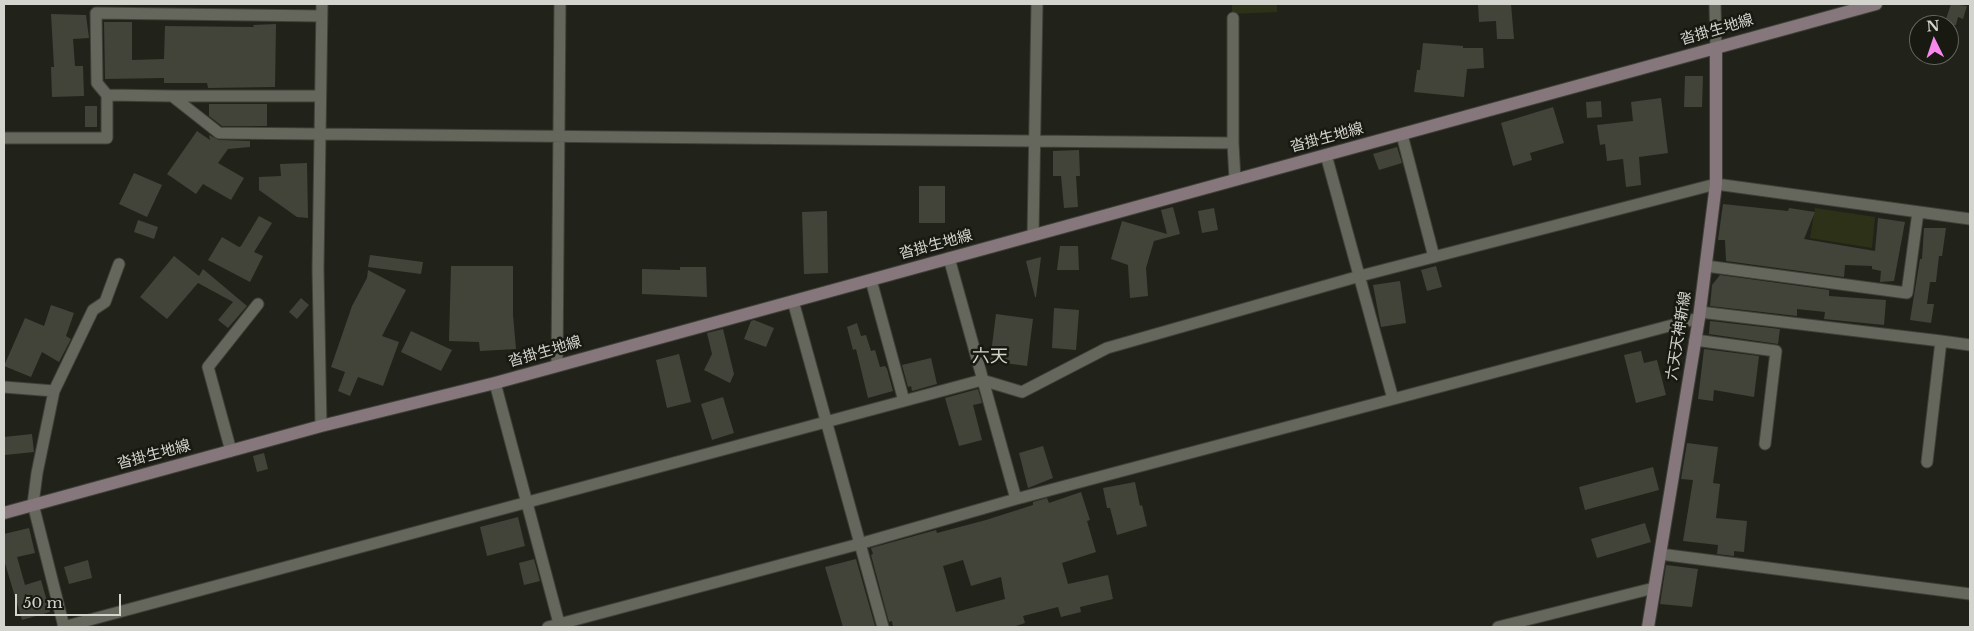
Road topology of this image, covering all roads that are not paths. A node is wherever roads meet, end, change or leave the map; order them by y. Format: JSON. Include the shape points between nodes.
{"nodes":[{"id":1,"x":560,"y":4,"type":"edge"},
{"id":2,"x":1037,"y":4,"type":"edge"},
{"id":3,"x":1715,"y":4,"type":"edge"},
{"id":4,"x":1876,"y":4,"type":"edge"},
{"id":5,"x":322,"y":10,"type":"edge"},
{"id":6,"x":1233,"y":18,"type":"dead end"},
{"id":7,"x":1716,"y":48,"type":"junction"},
{"id":8,"x":107,"y":95,"type":"junction"},
{"id":9,"x":172,"y":96,"type":"junction"},
{"id":10,"x":320,"y":96,"type":"junction"},
{"id":11,"x":319,"y":135,"type":"junction"},
{"id":12,"x":1402,"y":135,"type":"junction"},
{"id":13,"x":560,"y":137,"type":"junction"},
{"id":14,"x":4,"y":138,"type":"edge"},
{"id":15,"x":1035,"y":141,"type":"junction"},
{"id":16,"x":1233,"y":143,"type":"junction"},
{"id":17,"x":1326,"y":155,"type":"junction"},
{"id":18,"x":1235,"y":180,"type":"junction"},
{"id":19,"x":1716,"y":184,"type":"junction"},
{"id":20,"x":1918,"y":212,"type":"junction"},
{"id":21,"x":1970,"y":219,"type":"edge"},
{"id":22,"x":1033,"y":235,"type":"junction"},
{"id":23,"x":1434,"y":257,"type":"junction"},
{"id":24,"x":949,"y":258,"type":"junction"},
{"id":25,"x":119,"y":264,"type":"dead end"},
{"id":26,"x":1706,"y":266,"type":"junction"},
{"id":27,"x":1360,"y":276,"type":"junction"},
{"id":28,"x":871,"y":280,"type":"junction"},
{"id":29,"x":793,"y":301,"type":"junction"},
{"id":30,"x":258,"y":304,"type":"dead end"},
{"id":31,"x":1700,"y":315,"type":"junction"},
{"id":32,"x":1695,"y":340,"type":"junction"},
{"id":33,"x":1941,"y":341,"type":"junction"},
{"id":34,"x":1970,"y":345,"type":"edge"},
{"id":35,"x":557,"y":365,"type":"junction"},
{"id":36,"x":982,"y":380,"type":"junction"},
{"id":37,"x":495,"y":383,"type":"junction"},
{"id":38,"x":4,"y":387,"type":"edge"},
{"id":39,"x":54,"y":391,"type":"junction"},
{"id":40,"x":1393,"y":399,"type":"junction"},
{"id":41,"x":904,"y":401,"type":"junction"},
{"id":42,"x":826,"y":423,"type":"junction"},
{"id":43,"x":321,"y":426,"type":"junction"},
{"id":44,"x":1765,"y":444,"type":"dead end"},
{"id":45,"x":231,"y":451,"type":"junction"},
{"id":46,"x":1927,"y":462,"type":"dead end"},
{"id":47,"x":1016,"y":498,"type":"junction"},
{"id":48,"x":527,"y":503,"type":"junction"},
{"id":49,"x":33,"y":504,"type":"junction"},
{"id":50,"x":4,"y":513,"type":"edge"},
{"id":51,"x":859,"y":544,"type":"junction"},
{"id":52,"x":1660,"y":554,"type":"junction"},
{"id":53,"x":1654,"y":588,"type":"junction"},
{"id":54,"x":1970,"y":594,"type":"edge"},
{"id":55,"x":560,"y":626,"type":"edge"},
{"id":56,"x":64,"y":627,"type":"edge"},
{"id":57,"x":548,"y":627,"type":"edge"},
{"id":58,"x":883,"y":627,"type":"edge"},
{"id":59,"x":1498,"y":627,"type":"edge"},
{"id":60,"x":1648,"y":627,"type":"edge"}],
"edges":[{"from":1,"to":13,"type":"street"},
{"from":2,"to":15,"type":"street"},
{"from":3,"to":7,"type":"street"},
{"from":4,"to":7,"type":"main road","name":"沓掛生地線"},
{"from":5,"to":8,"type":"street","via":[[96,13],[97,83]]},
{"from":5,"to":10,"type":"street"},
{"from":6,"to":16,"type":"street"},
{"from":7,"to":12,"type":"main road","name":"沓掛生地線"},
{"from":7,"to":19,"type":"main road","name":"六天天神新線"},
{"from":8,"to":9,"type":"street"},
{"from":8,"to":14,"type":"street","via":[[107,138]]},
{"from":9,"to":10,"type":"street"},
{"from":9,"to":11,"type":"street","via":[[219,133]]},
{"from":10,"to":11,"type":"street"},
{"from":11,"to":13,"type":"street"},
{"from":11,"to":43,"type":"street"},
{"from":12,"to":17,"type":"main road","name":"沓掛生地線"},
{"from":12,"to":23,"type":"street"},
{"from":13,"to":15,"type":"street"},
{"from":13,"to":35,"type":"street"},
{"from":15,"to":16,"type":"street"},
{"from":15,"to":22,"type":"street"},
{"from":16,"to":18,"type":"street"},
{"from":17,"to":18,"type":"main road","name":"沓掛生地線"},
{"from":17,"to":27,"type":"street"},
{"from":18,"to":22,"type":"main road","name":"沓掛生地線"},
{"from":19,"to":20,"type":"street"},
{"from":19,"to":23,"type":"street"},
{"from":19,"to":26,"type":"main road","name":"六天天神新線"},
{"from":20,"to":21,"type":"street"},
{"from":20,"to":26,"type":"street","via":[[1907,293]]},
{"from":22,"to":24,"type":"main road","name":"沓掛生地線"},
{"from":23,"to":27,"type":"street"},
{"from":24,"to":28,"type":"main road","name":"沓掛生地線"},
{"from":24,"to":36,"type":"street"},
{"from":25,"to":39,"type":"street","via":[[105,302],[92,310]]},
{"from":26,"to":31,"type":"main road","name":"六天天神新線"},
{"from":27,"to":36,"type":"street","via":[[1107,348],[1022,392]]},
{"from":27,"to":40,"type":"street"},
{"from":28,"to":29,"type":"main road","name":"沓掛生地線"},
{"from":28,"to":41,"type":"street"},
{"from":29,"to":35,"type":"main road","name":"沓掛生地線"},
{"from":29,"to":42,"type":"street"},
{"from":30,"to":45,"type":"street","via":[[208,367]]},
{"from":31,"to":32,"type":"main road","name":"六天天神新線"},
{"from":31,"to":33,"type":"street"},
{"from":31,"to":40,"type":"street"},
{"from":32,"to":44,"type":"street","via":[[1776,351]]},
{"from":32,"to":52,"type":"main road","name":"六天天神新線"},
{"from":33,"to":34,"type":"street"},
{"from":33,"to":46,"type":"street"},
{"from":35,"to":37,"type":"main road","name":"沓掛生地線"},
{"from":36,"to":41,"type":"street"},
{"from":36,"to":47,"type":"street"},
{"from":37,"to":43,"type":"main road","name":"沓掛生地線"},
{"from":37,"to":48,"type":"street"},
{"from":38,"to":39,"type":"street"},
{"from":39,"to":49,"type":"street"},
{"from":40,"to":47,"type":"street"},
{"from":41,"to":42,"type":"street"},
{"from":42,"to":48,"type":"street"},
{"from":42,"to":51,"type":"street"},
{"from":43,"to":45,"type":"main road","name":"沓掛生地線"},
{"from":45,"to":49,"type":"main road","name":"沓掛生地線"},
{"from":47,"to":51,"type":"street"},
{"from":48,"to":55,"type":"street"},
{"from":48,"to":56,"type":"street"},
{"from":49,"to":50,"type":"main road","name":"沓掛生地線"},
{"from":49,"to":56,"type":"street"},
{"from":51,"to":55,"type":"street"},
{"from":51,"to":58,"type":"street"},
{"from":52,"to":53,"type":"main road","name":"六天天神新線"},
{"from":52,"to":54,"type":"street"},
{"from":53,"to":59,"type":"street"},
{"from":53,"to":60,"type":"main road","name":"六天天神新線"},
{"from":55,"to":57,"type":"street"}]}
